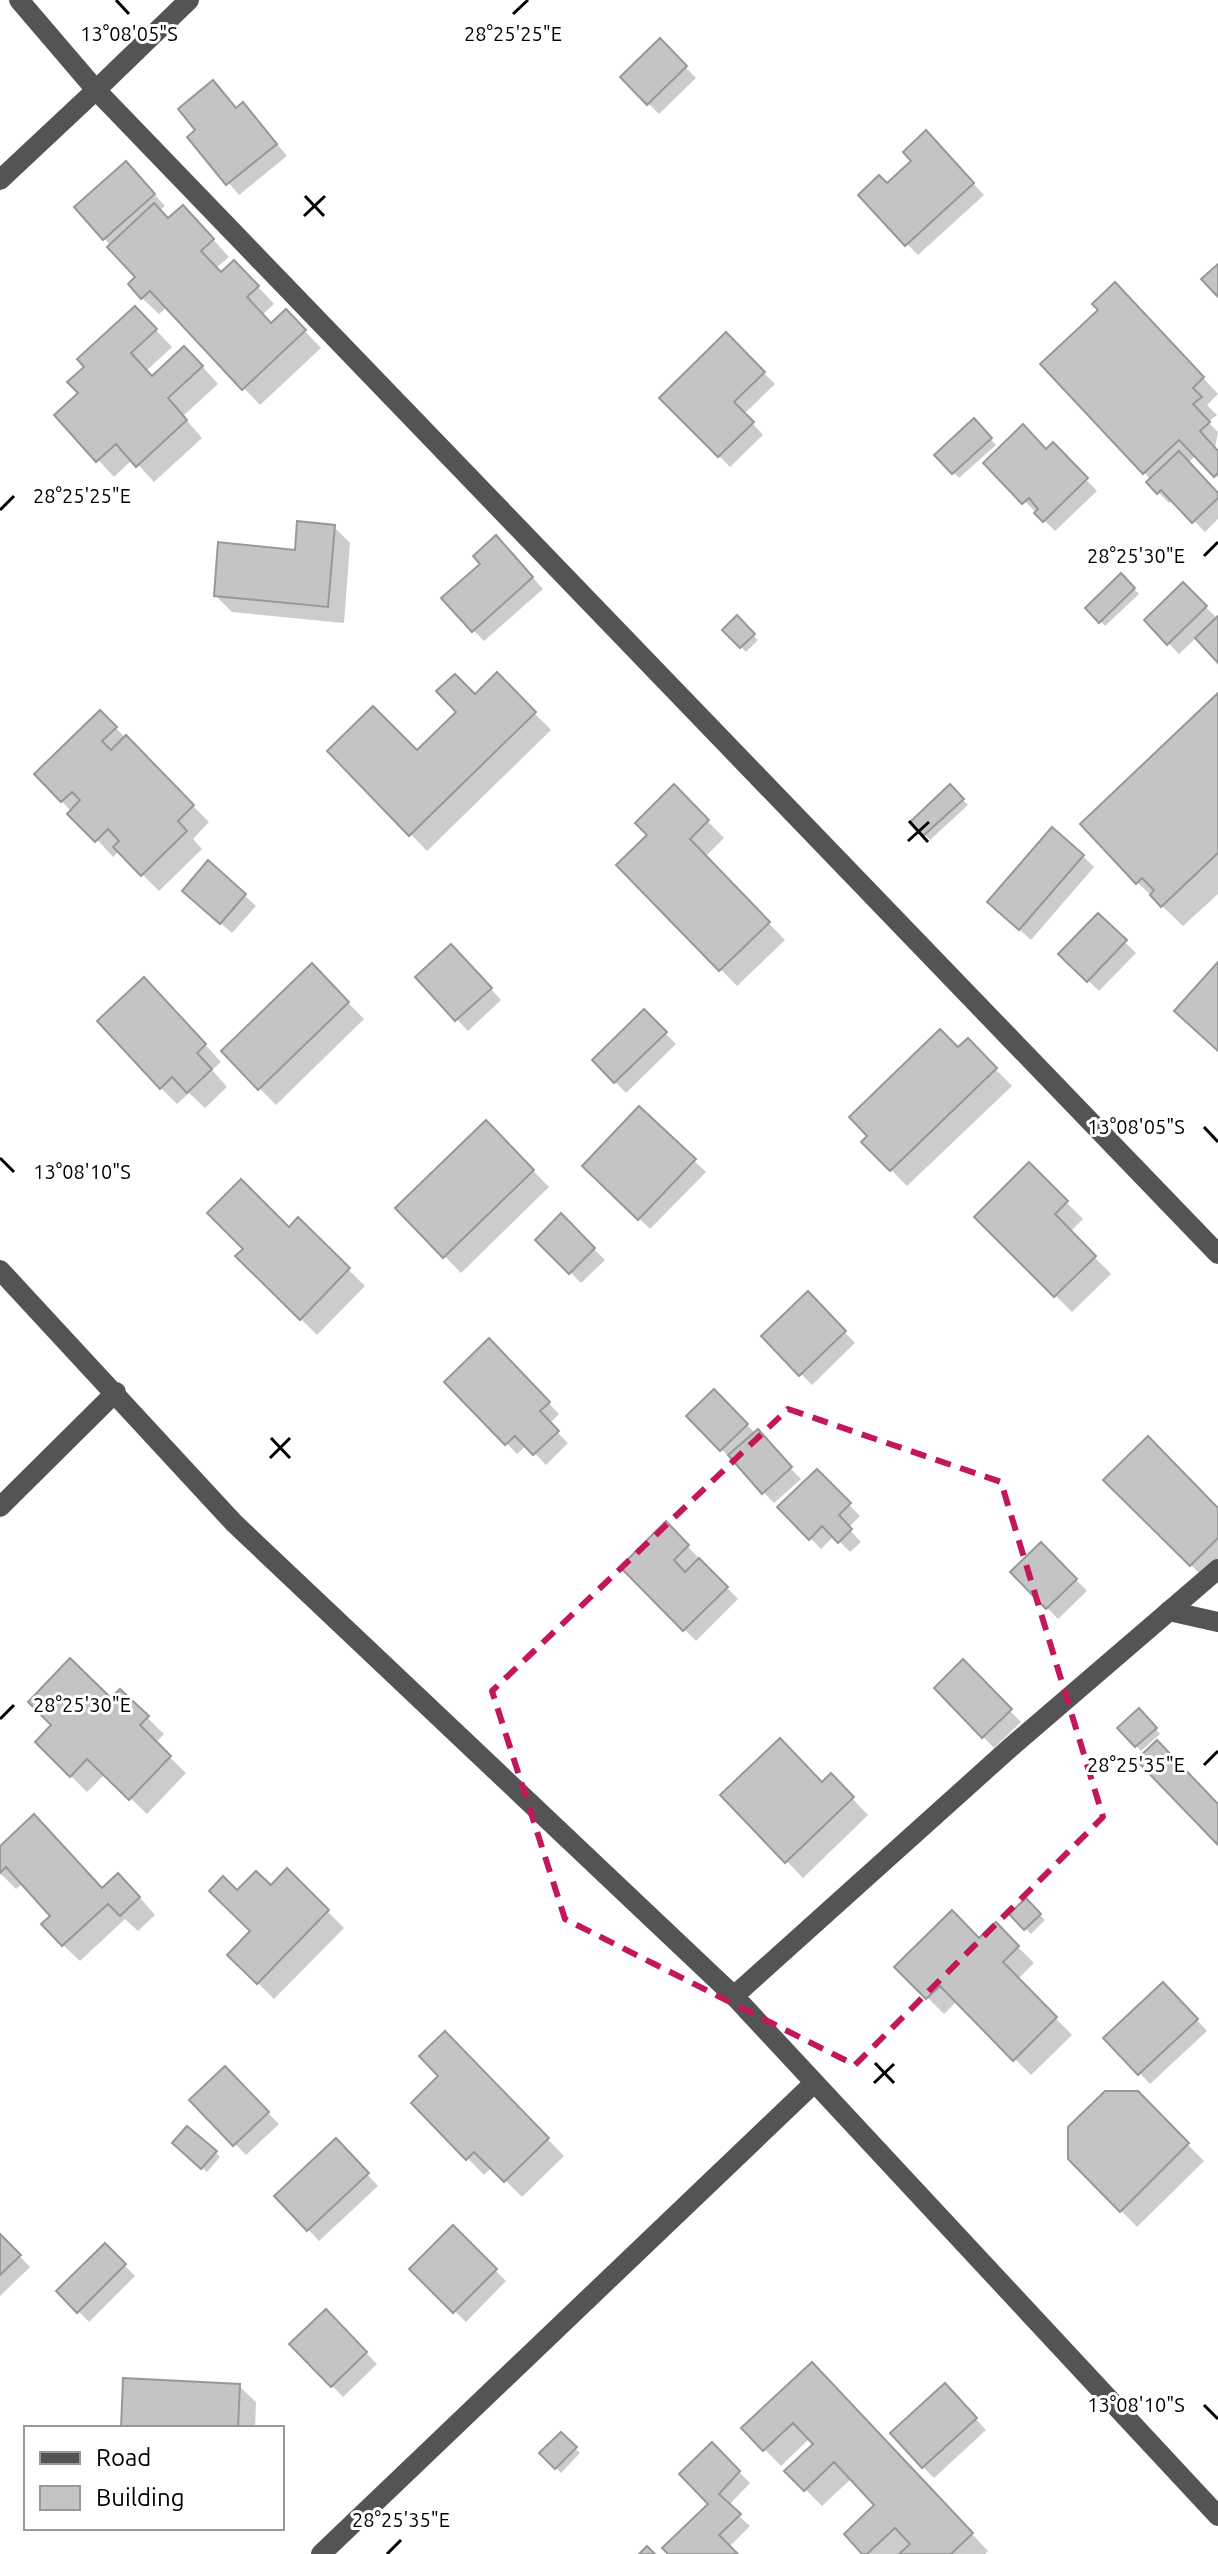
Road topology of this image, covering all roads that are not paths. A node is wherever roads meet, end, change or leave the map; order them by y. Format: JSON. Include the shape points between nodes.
{"nodes":[{"id":1,"x":19,"y":0,"type":"edge"},
{"id":2,"x":189,"y":0,"type":"edge"},
{"id":3,"x":96,"y":90,"type":"junction"},
{"id":4,"x":0,"y":180,"type":"edge"},
{"id":5,"x":1218,"y":1254,"type":"edge"},
{"id":6,"x":0,"y":1270,"type":"edge"},
{"id":7,"x":116,"y":1392,"type":"junction"},
{"id":8,"x":0,"y":1507,"type":"edge"},
{"id":9,"x":1218,"y":1569,"type":"edge"},
{"id":10,"x":1169,"y":1611,"type":"junction"},
{"id":11,"x":1218,"y":1622,"type":"edge"},
{"id":12,"x":734,"y":1996,"type":"junction"},
{"id":13,"x":813,"y":2084,"type":"junction"},
{"id":14,"x":1218,"y":2516,"type":"edge"},
{"id":15,"x":321,"y":2554,"type":"edge"}],
"edges":[{"from":1,"to":3,"type":"street"},
{"from":2,"to":3,"type":"street"},
{"from":3,"to":4,"type":"street"},
{"from":3,"to":5,"type":"street"},
{"from":6,"to":7,"type":"street"},
{"from":7,"to":8,"type":"street"},
{"from":7,"to":12,"type":"street","via":[[234,1523]]},
{"from":9,"to":10,"type":"street"},
{"from":10,"to":11,"type":"street"},
{"from":10,"to":12,"type":"street"},
{"from":12,"to":13,"type":"street"},
{"from":13,"to":14,"type":"street"},
{"from":13,"to":15,"type":"street"}]}
